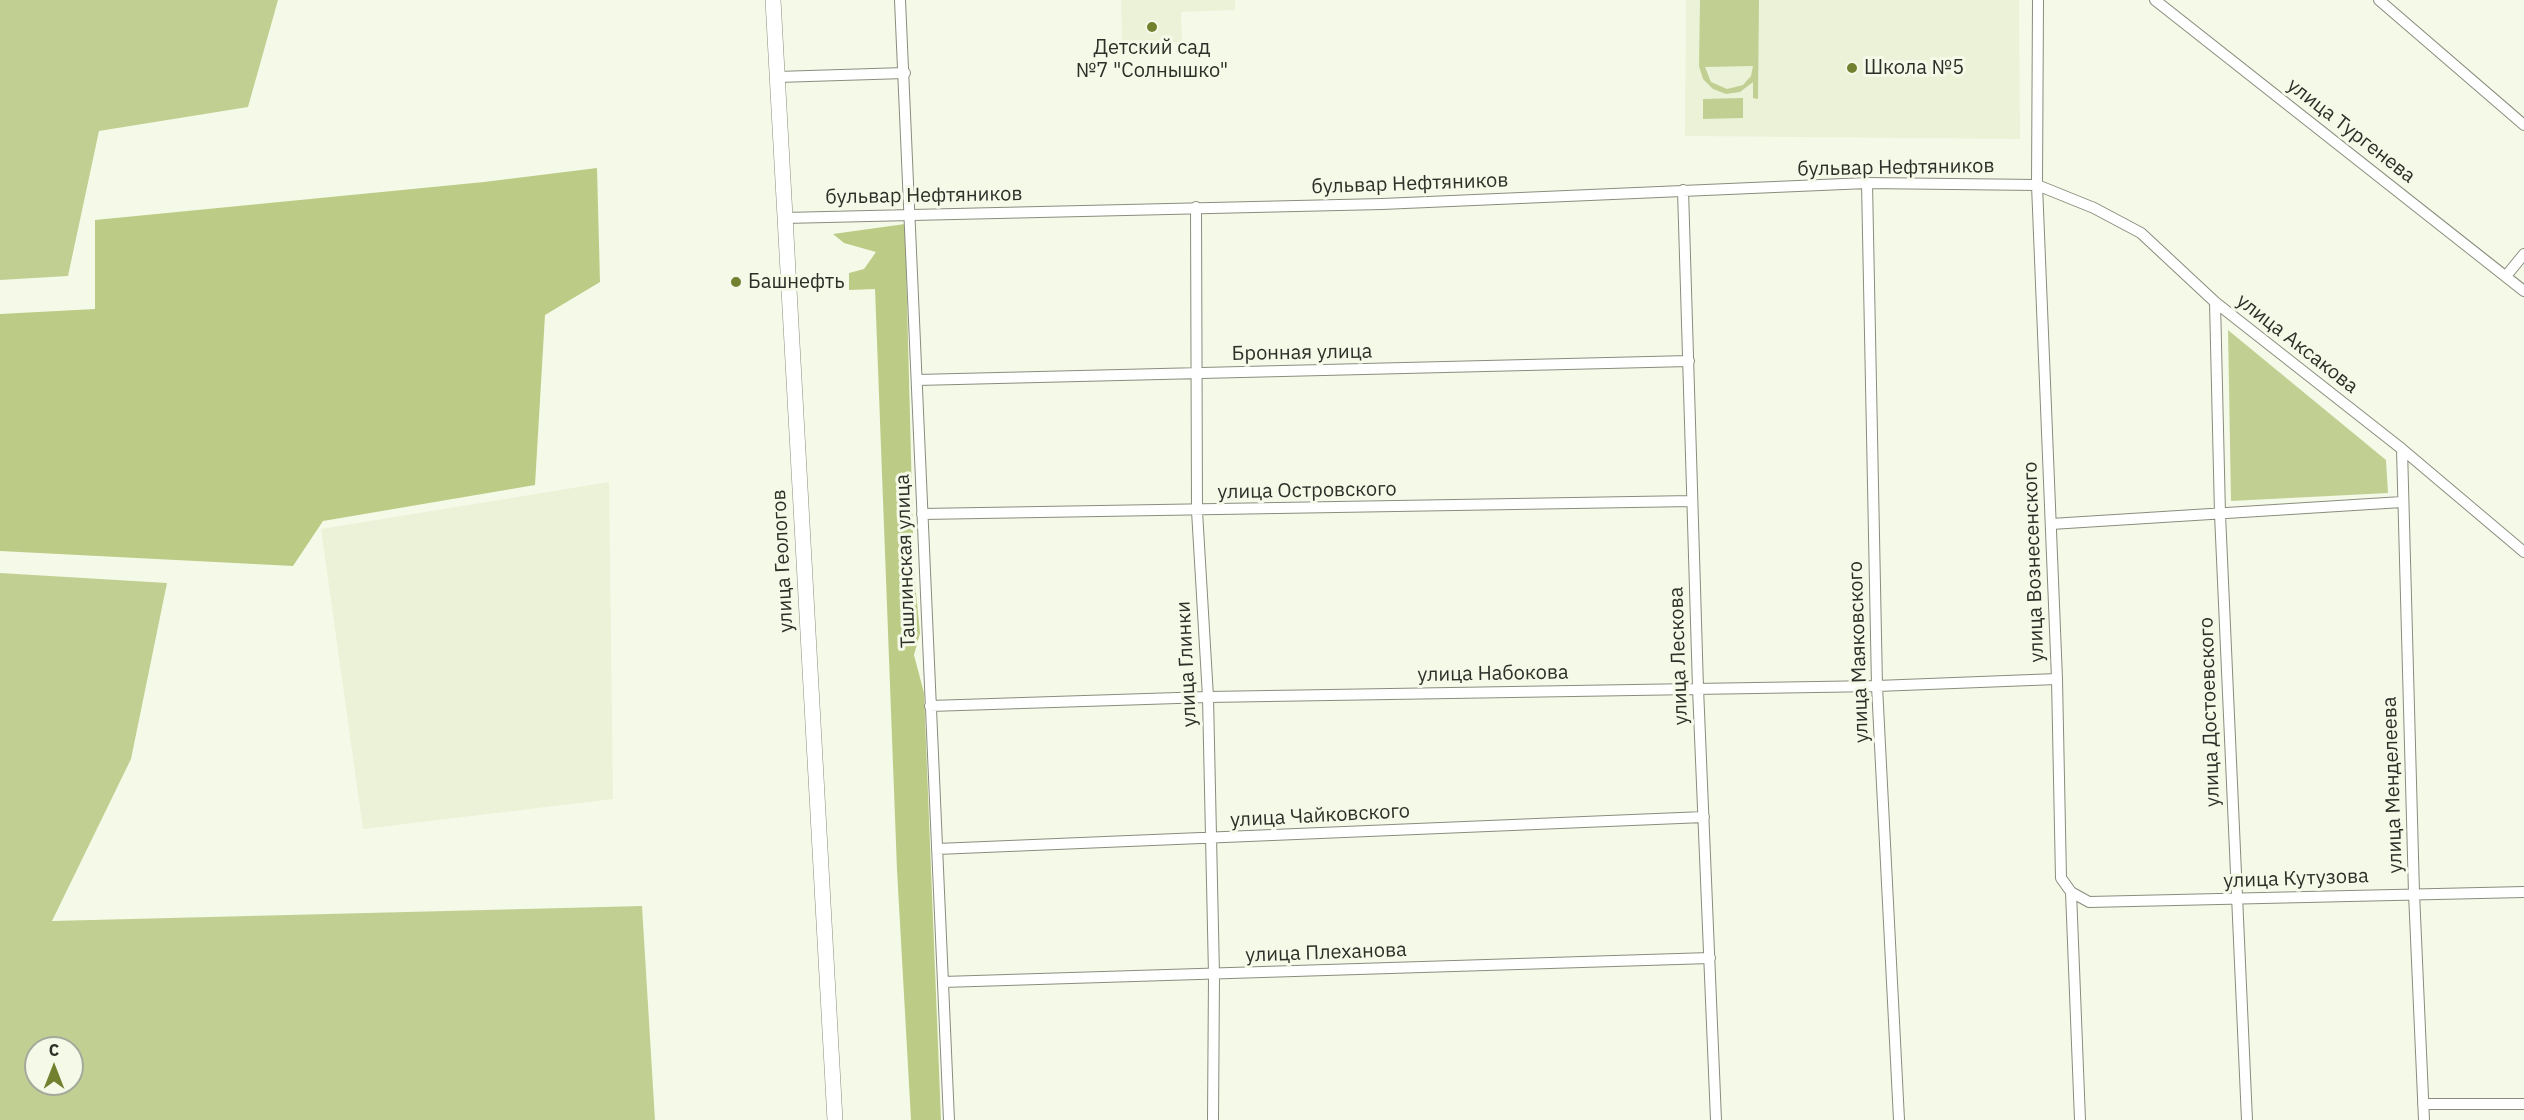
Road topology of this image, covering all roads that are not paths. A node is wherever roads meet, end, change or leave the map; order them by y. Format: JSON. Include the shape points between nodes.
{"nodes":[{"id":1,"x":773,"y":0,"type":"edge"},
{"id":2,"x":900,"y":0,"type":"edge"},
{"id":3,"x":2038,"y":0,"type":"edge"},
{"id":4,"x":2156,"y":0,"type":"edge"},
{"id":5,"x":2379,"y":0,"type":"edge"},
{"id":6,"x":905,"y":73,"type":"junction"},
{"id":7,"x":777,"y":76,"type":"junction"},
{"id":8,"x":2524,"y":124,"type":"edge"},
{"id":9,"x":1867,"y":183,"type":"junction"},
{"id":10,"x":2037,"y":185,"type":"junction"},
{"id":11,"x":1683,"y":190,"type":"junction"},
{"id":12,"x":1196,"y":207,"type":"junction"},
{"id":13,"x":909,"y":215,"type":"junction"},
{"id":14,"x":784,"y":218,"type":"junction"},
{"id":15,"x":2524,"y":254,"type":"edge"},
{"id":16,"x":2506,"y":276,"type":"junction"},
{"id":17,"x":2524,"y":291,"type":"edge"},
{"id":18,"x":2215,"y":302,"type":"junction"},
{"id":19,"x":1689,"y":361,"type":"junction"},
{"id":20,"x":1195,"y":374,"type":"junction"},
{"id":21,"x":917,"y":380,"type":"junction"},
{"id":22,"x":2402,"y":449,"type":"junction"},
{"id":23,"x":1692,"y":501,"type":"junction"},
{"id":24,"x":2402,"y":502,"type":"junction"},
{"id":25,"x":1197,"y":511,"type":"junction"},
{"id":26,"x":2220,"y":513,"type":"junction"},
{"id":27,"x":922,"y":514,"type":"junction"},
{"id":28,"x":2051,"y":524,"type":"junction"},
{"id":29,"x":2524,"y":552,"type":"edge"},
{"id":30,"x":2057,"y":679,"type":"junction"},
{"id":31,"x":1877,"y":686,"type":"junction"},
{"id":32,"x":1698,"y":688,"type":"junction"},
{"id":33,"x":1208,"y":697,"type":"junction"},
{"id":34,"x":930,"y":706,"type":"junction"},
{"id":35,"x":1704,"y":817,"type":"junction"},
{"id":36,"x":1210,"y":839,"type":"junction"},
{"id":37,"x":937,"y":849,"type":"junction"},
{"id":38,"x":2071,"y":892,"type":"junction"},
{"id":39,"x":2524,"y":892,"type":"edge"},
{"id":40,"x":2414,"y":893,"type":"junction"},
{"id":41,"x":2235,"y":899,"type":"junction"},
{"id":42,"x":1710,"y":958,"type":"junction"},
{"id":43,"x":1214,"y":975,"type":"junction"},
{"id":44,"x":943,"y":982,"type":"junction"},
{"id":45,"x":2423,"y":1104,"type":"junction"},
{"id":46,"x":2524,"y":1104,"type":"edge"},
{"id":47,"x":835,"y":1120,"type":"edge"},
{"id":48,"x":949,"y":1120,"type":"edge"},
{"id":49,"x":1214,"y":1120,"type":"edge"},
{"id":50,"x":1716,"y":1120,"type":"edge"},
{"id":51,"x":1899,"y":1120,"type":"edge"},
{"id":52,"x":2080,"y":1120,"type":"edge"},
{"id":53,"x":2247,"y":1120,"type":"edge"},
{"id":54,"x":2424,"y":1120,"type":"edge"}],
"edges":[{"from":1,"to":7,"type":"main road","name":"улица Геологов"},
{"from":2,"to":6,"type":"street","name":"Ташлинская улица"},
{"from":3,"to":10,"type":"street","name":"улица Вознесенского"},
{"from":4,"to":16,"type":"street","name":"улица Тургенева"},
{"from":5,"to":8,"type":"street"},
{"from":6,"to":7,"type":"street"},
{"from":6,"to":13,"type":"street","name":"Ташлинская улица"},
{"from":7,"to":14,"type":"main road","name":"улица Геологов"},
{"from":9,"to":10,"type":"street","name":"бульвар Нефтяников"},
{"from":9,"to":11,"type":"street","name":"бульвар Нефтяников"},
{"from":9,"to":31,"type":"street","name":"улица Маяковского"},
{"from":10,"to":18,"type":"street","name":"улица Аксакова","via":[[2094,208],[2141,233]]},
{"from":10,"to":28,"type":"street","name":"улица Вознесенского"},
{"from":11,"to":12,"type":"street","name":"бульвар Нефтяников","via":[[1382,204]]},
{"from":11,"to":19,"type":"street","name":"улица Лескова"},
{"from":12,"to":13,"type":"street","name":"бульвар Нефтяников"},
{"from":12,"to":20,"type":"street","name":"улица Глинки"},
{"from":13,"to":14,"type":"street","name":"бульвар Нефтяников"},
{"from":13,"to":21,"type":"street","name":"Ташлинская улица"},
{"from":14,"to":47,"type":"main road","name":"улица Геологов"},
{"from":15,"to":16,"type":"street"},
{"from":16,"to":17,"type":"street","name":"улица Тургенева"},
{"from":18,"to":22,"type":"street","name":"улица Аксакова"},
{"from":18,"to":26,"type":"street","name":"улица Достоевского"},
{"from":19,"to":20,"type":"street","name":"Бронная улица"},
{"from":19,"to":23,"type":"street","name":"улица Лескова"},
{"from":20,"to":21,"type":"street","name":"Бронная улица"},
{"from":20,"to":25,"type":"street","name":"улица Глинки"},
{"from":21,"to":27,"type":"street","name":"Ташлинская улица"},
{"from":22,"to":24,"type":"street","name":"улица Менделеева"},
{"from":22,"to":29,"type":"street","name":"улица Аксакова"},
{"from":23,"to":25,"type":"street","name":"улица Островского"},
{"from":23,"to":32,"type":"street","name":"улица Лескова"},
{"from":24,"to":26,"type":"street"},
{"from":24,"to":40,"type":"street","name":"улица Менделеева"},
{"from":25,"to":27,"type":"street","name":"улица Островского"},
{"from":25,"to":33,"type":"street","name":"улица Глинки"},
{"from":26,"to":28,"type":"street"},
{"from":26,"to":41,"type":"street","name":"улица Достоевского"},
{"from":27,"to":34,"type":"street","name":"Ташлинская улица"},
{"from":28,"to":30,"type":"street","name":"улица Вознесенского"},
{"from":30,"to":31,"type":"street","name":"улица Набокова"},
{"from":30,"to":38,"type":"street","name":"улица Вознесенского","via":[[2061,878]]},
{"from":31,"to":32,"type":"street","name":"улица Набокова"},
{"from":31,"to":51,"type":"street","name":"улица Маяковского"},
{"from":32,"to":33,"type":"street","name":"улица Набокова"},
{"from":32,"to":35,"type":"street","name":"улица Лескова"},
{"from":33,"to":34,"type":"street","name":"улица Набокова"},
{"from":33,"to":36,"type":"street","name":"улица Глинки"},
{"from":34,"to":37,"type":"street","name":"Ташлинская улица"},
{"from":35,"to":36,"type":"street","name":"улица Чайковского"},
{"from":35,"to":42,"type":"street","name":"улица Лескова"},
{"from":36,"to":37,"type":"street","name":"улица Чайковского"},
{"from":36,"to":43,"type":"street","name":"улица Глинки"},
{"from":37,"to":44,"type":"street","name":"Ташлинская улица"},
{"from":38,"to":41,"type":"street","name":"улица Кутузова","via":[[2089,902]]},
{"from":38,"to":52,"type":"street","name":"улица Вознесенского"},
{"from":39,"to":40,"type":"street","name":"улица Кутузова"},
{"from":40,"to":41,"type":"street","name":"улица Кутузова"},
{"from":40,"to":45,"type":"street","name":"улица Менделеева"},
{"from":41,"to":53,"type":"street","name":"улица Достоевского","via":[[2244,1006]]},
{"from":42,"to":43,"type":"street","name":"улица Плеханова"},
{"from":42,"to":50,"type":"street","name":"улица Лескова"},
{"from":43,"to":44,"type":"street","name":"улица Плеханова"},
{"from":43,"to":49,"type":"street","name":"улица Глинки"},
{"from":44,"to":48,"type":"street","name":"Ташлинская улица"},
{"from":45,"to":46,"type":"street"},
{"from":45,"to":54,"type":"street","name":"улица Менделеева"}]}
